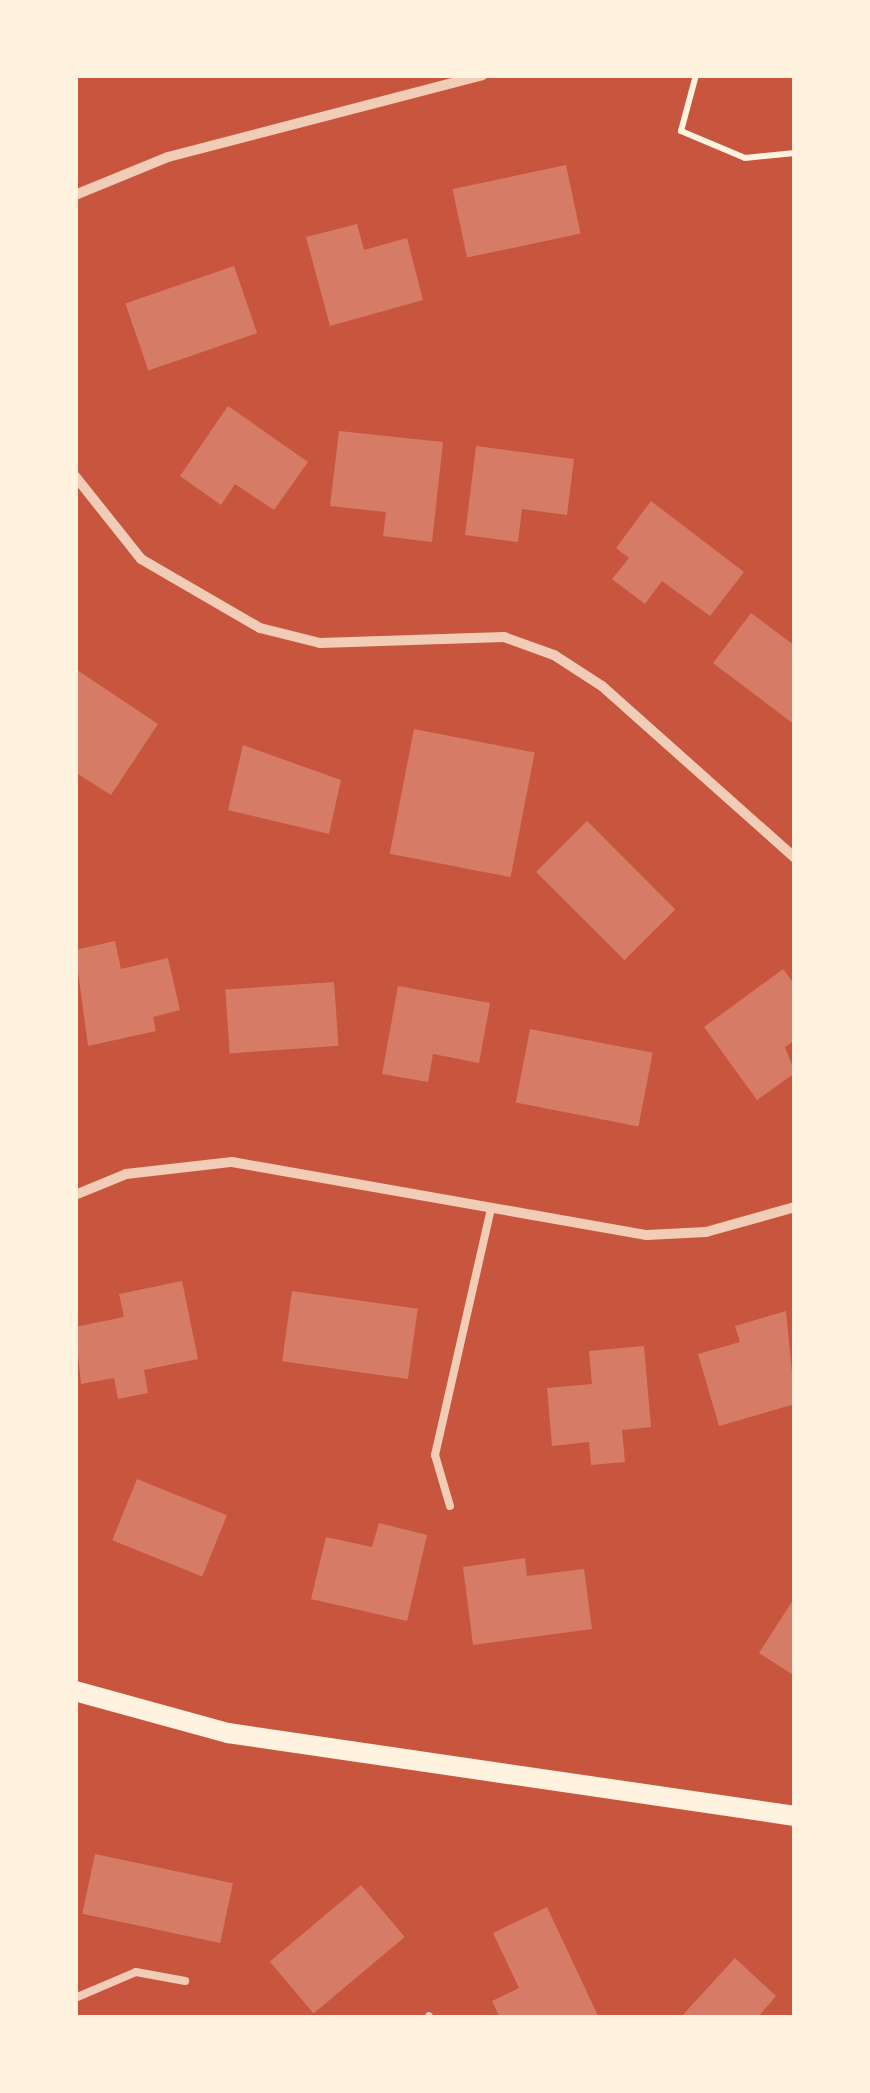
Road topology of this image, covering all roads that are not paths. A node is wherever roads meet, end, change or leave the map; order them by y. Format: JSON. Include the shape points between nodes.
{"nodes":[{"id":1,"x":482,"y":75,"type":"edge"},
{"id":2,"x":75,"y":195,"type":"edge"},
{"id":3,"x":75,"y":476,"type":"edge"},
{"id":4,"x":795,"y":858,"type":"edge"},
{"id":5,"x":75,"y":1196,"type":"edge"},
{"id":6,"x":795,"y":1208,"type":"edge"},
{"id":7,"x":492,"y":1209,"type":"junction"},
{"id":8,"x":450,"y":1506,"type":"dead end"},
{"id":9,"x":75,"y":1691,"type":"edge"},
{"id":10,"x":795,"y":1816,"type":"edge"},
{"id":11,"x":185,"y":1982,"type":"dead end"},
{"id":12,"x":75,"y":1998,"type":"edge"}],
"edges":[{"from":1,"to":2,"type":"street","via":[[168,157]]},
{"from":3,"to":4,"type":"street","via":[[141,559],[260,628],[320,643],[504,637],[554,654],[602,686]]},
{"from":5,"to":7,"type":"street","via":[[126,1174],[232,1162]]},
{"from":6,"to":7,"type":"street","via":[[706,1232],[647,1234]]},
{"from":7,"to":8,"type":"lane","via":[[435,1455]]},
{"from":9,"to":10,"type":"main road","via":[[228,1733]]},
{"from":11,"to":12,"type":"lane","via":[[136,1972]]}]}
